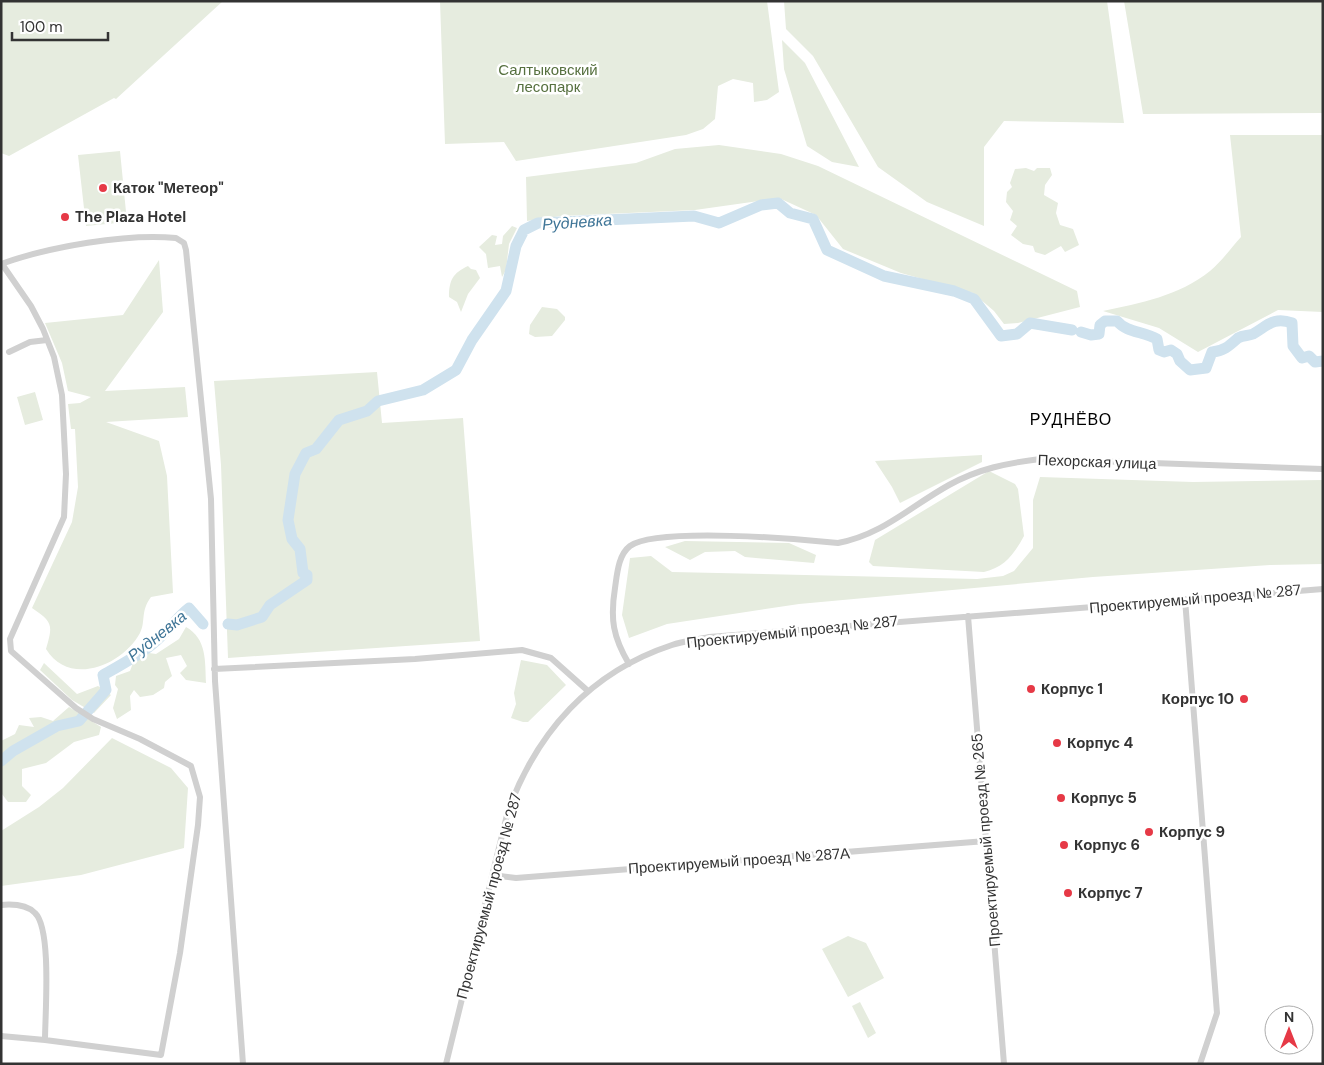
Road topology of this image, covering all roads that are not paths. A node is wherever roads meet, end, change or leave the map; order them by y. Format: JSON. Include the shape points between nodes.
{"nodes":[{"id":1,"x":2,"y":264,"type":"edge"},
{"id":2,"x":47,"y":340,"type":"junction"},
{"id":3,"x":9,"y":352,"type":"dead end"},
{"id":4,"x":1323,"y":469,"type":"edge"},
{"id":5,"x":1323,"y":589,"type":"edge"},
{"id":6,"x":1185,"y":599,"type":"junction"},
{"id":7,"x":968,"y":616,"type":"junction"},
{"id":8,"x":629,"y":664,"type":"junction"},
{"id":9,"x":214,"y":669,"type":"junction"},
{"id":10,"x":588,"y":692,"type":"junction"},
{"id":11,"x":986,"y":841,"type":"junction"},
{"id":12,"x":492,"y":876,"type":"junction"},
{"id":13,"x":1,"y":905,"type":"edge"},
{"id":14,"x":1,"y":1036,"type":"edge"},
{"id":15,"x":45,"y":1040,"type":"junction"},
{"id":16,"x":243,"y":1064,"type":"edge"},
{"id":17,"x":446,"y":1064,"type":"edge"},
{"id":18,"x":1004,"y":1064,"type":"edge"},
{"id":19,"x":1200,"y":1064,"type":"edge"}],
"edges":[{"from":1,"to":2,"type":"street","via":[[31,306]]},
{"from":1,"to":9,"type":"street","via":[[57,248],[145,239],[176,238],[184,243],[211,499]]},
{"from":2,"to":3,"type":"street","via":[[30,342]]},
{"from":2,"to":15,"type":"street","via":[[62,395],[66,474],[64,517],[10,645],[16,658],[76,708],[191,766],[198,789],[199,816],[161,1055]]},
{"from":4,"to":8,"type":"street","name":"Пехорская улица","via":[[1040,459],[1011,462],[978,471],[948,486],[859,539],[838,543],[683,536],[639,542],[631,546],[622,558],[611,611],[614,631]]},
{"from":5,"to":6,"type":"street","name":"Проектируемый проезд № 287"},
{"from":6,"to":7,"type":"street","name":"Проектируемый проезд № 287"},
{"from":6,"to":19,"type":"street","via":[[1217,1013]]},
{"from":7,"to":8,"type":"street","name":"Проектируемый проезд № 287","via":[[709,637],[672,645]]},
{"from":7,"to":11,"type":"street","name":"Проектируемый проезд № 265"},
{"from":8,"to":10,"type":"street","name":"Проектируемый проезд № 287"},
{"from":9,"to":10,"type":"street","via":[[522,650],[551,658]]},
{"from":9,"to":16,"type":"street"},
{"from":10,"to":12,"type":"street","name":"Проектируемый проезд № 287","via":[[566,710],[524,771],[508,811]]},
{"from":11,"to":12,"type":"street","name":"Проектируемый проезд № 287А","via":[[516,878]]},
{"from":11,"to":18,"type":"street","name":"Проектируемый проезд № 265"},
{"from":12,"to":17,"type":"street","name":"Проектируемый проезд № 287"},
{"from":13,"to":15,"type":"street","via":[[27,908],[40,921],[46,944]]},
{"from":14,"to":15,"type":"street"}]}
